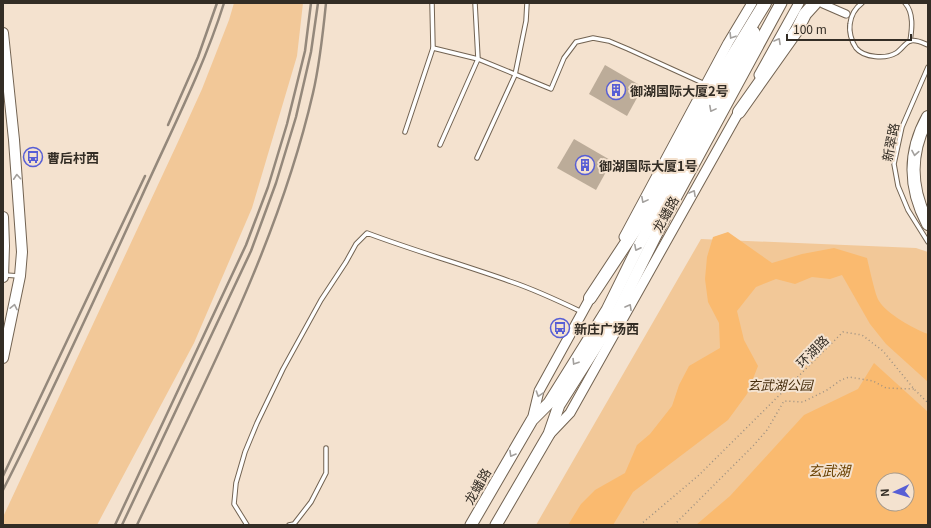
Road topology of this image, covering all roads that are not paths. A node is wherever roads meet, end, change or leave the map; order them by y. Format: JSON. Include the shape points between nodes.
{"nodes":[{"id":1,"x":432,"y":3,"type":"edge"},
{"id":2,"x":476,"y":3,"type":"edge"},
{"id":3,"x":527,"y":3,"type":"edge"},
{"id":4,"x":752,"y":3,"type":"edge"},
{"id":5,"x":764,"y":3,"type":"edge"},
{"id":6,"x":769,"y":3,"type":"edge"},
{"id":7,"x":781,"y":3,"type":"edge"},
{"id":8,"x":799,"y":3,"type":"edge"},
{"id":9,"x":819,"y":3,"type":"edge"},
{"id":10,"x":862,"y":3,"type":"edge"},
{"id":11,"x":905,"y":3,"type":"edge"},
{"id":12,"x":846,"y":14,"type":"dead end"},
{"id":13,"x":3,"y":33,"type":"edge"},
{"id":14,"x":910,"y":41,"type":"junction"},
{"id":15,"x":928,"y":46,"type":"edge"},
{"id":16,"x":433,"y":48,"type":"junction"},
{"id":17,"x":478,"y":59,"type":"junction"},
{"id":18,"x":928,"y":67,"type":"edge"},
{"id":19,"x":515,"y":75,"type":"junction"},
{"id":20,"x":706,"y":84,"type":"junction"},
{"id":21,"x":739,"y":112,"type":"junction"},
{"id":22,"x":928,"y":117,"type":"edge"},
{"id":23,"x":404,"y":132,"type":"dead end"},
{"id":24,"x":440,"y":145,"type":"dead end"},
{"id":25,"x":477,"y":158,"type":"dead end"},
{"id":26,"x":3,"y":217,"type":"edge"},
{"id":27,"x":928,"y":224,"type":"edge"},
{"id":28,"x":928,"y":242,"type":"edge"},
{"id":29,"x":3,"y":276,"type":"edge"},
{"id":30,"x":20,"y":276,"type":"junction"},
{"id":31,"x":590,"y":298,"type":"junction"},
{"id":32,"x":582,"y":312,"type":"junction"},
{"id":33,"x":3,"y":358,"type":"edge"},
{"id":34,"x":554,"y":404,"type":"junction"},
{"id":35,"x":532,"y":420,"type":"junction"},
{"id":36,"x":549,"y":434,"type":"junction"},
{"id":37,"x":326,"y":448,"type":"dead end"},
{"id":38,"x":246,"y":525,"type":"edge"},
{"id":39,"x":289,"y":525,"type":"edge"},
{"id":40,"x":471,"y":525,"type":"edge"},
{"id":41,"x":496,"y":525,"type":"edge"}],
"edges":[{"from":1,"to":16,"type":"lane"},
{"from":2,"to":17,"type":"lane"},
{"from":3,"to":19,"type":"lane"},
{"from":4,"to":20,"type":"street","name":"龙蟠路","one_way":true},
{"from":5,"to":31,"type":"highway","via":[[710,93],[652,204]]},
{"from":6,"to":34,"type":"main road","name":"龙蟠路","one_way":true,"via":[[641,240],[607,310]]},
{"from":7,"to":34,"type":"main road","name":"龙蟠路","via":[[664,219],[616,315]]},
{"from":21,"to":8,"type":"street","name":"龙蟠路","one_way":true},
{"from":9,"to":12,"type":"street"},
{"from":9,"to":21,"type":"highway","via":[[805,14],[797,30]]},
{"from":10,"to":14,"type":"lane","via":[[853,11],[850,28],[854,44],[861,53],[878,57],[888,56],[896,53]]},
{"from":11,"to":14,"type":"lane","via":[[911,16]]},
{"from":30,"to":13,"type":"main road","one_way":true,"via":[[22,252],[16,162]]},
{"from":14,"to":15,"type":"lane","via":[[916,40]]},
{"from":16,"to":17,"type":"lane"},
{"from":16,"to":23,"type":"lane"},
{"from":17,"to":19,"type":"lane"},
{"from":17,"to":24,"type":"lane"},
{"from":18,"to":28,"type":"lane","name":"新翠路","via":[[902,127],[894,164],[898,186],[908,210]]},
{"from":19,"to":20,"type":"lane","via":[[551,89],[564,58],[576,42],[593,38],[628,48]]},
{"from":19,"to":25,"type":"lane"},
{"from":20,"to":31,"type":"street","name":"龙蟠路","one_way":true},
{"from":36,"to":21,"type":"street","name":"龙蟠路","one_way":true,"via":[[570,413]]},
{"from":22,"to":27,"type":"highway","one_way":true,"via":[[917,144],[913,176],[917,200]]},
{"from":26,"to":29,"type":"main road"},
{"from":29,"to":30,"type":"lane"},
{"from":33,"to":30,"type":"main road","one_way":true},
{"from":31,"to":32,"type":"street","name":"龙蟠路"},
{"from":32,"to":35,"type":"street","name":"龙蟠路","one_way":true,"via":[[539,391]]},
{"from":32,"to":38,"type":"lane","via":[[537,291],[367,233],[356,244],[321,300],[283,368],[248,444],[236,483],[234,504]]},
{"from":34,"to":35,"type":"main road","name":"龙蟠路"},
{"from":34,"to":36,"type":"main road","name":"龙蟠路"},
{"from":35,"to":40,"type":"main road","name":"龙蟠路","one_way":true},
{"from":36,"to":41,"type":"main road","name":"龙蟠路"},
{"from":37,"to":39,"type":"lane","via":[[326,473],[311,502],[294,524]]}]}
